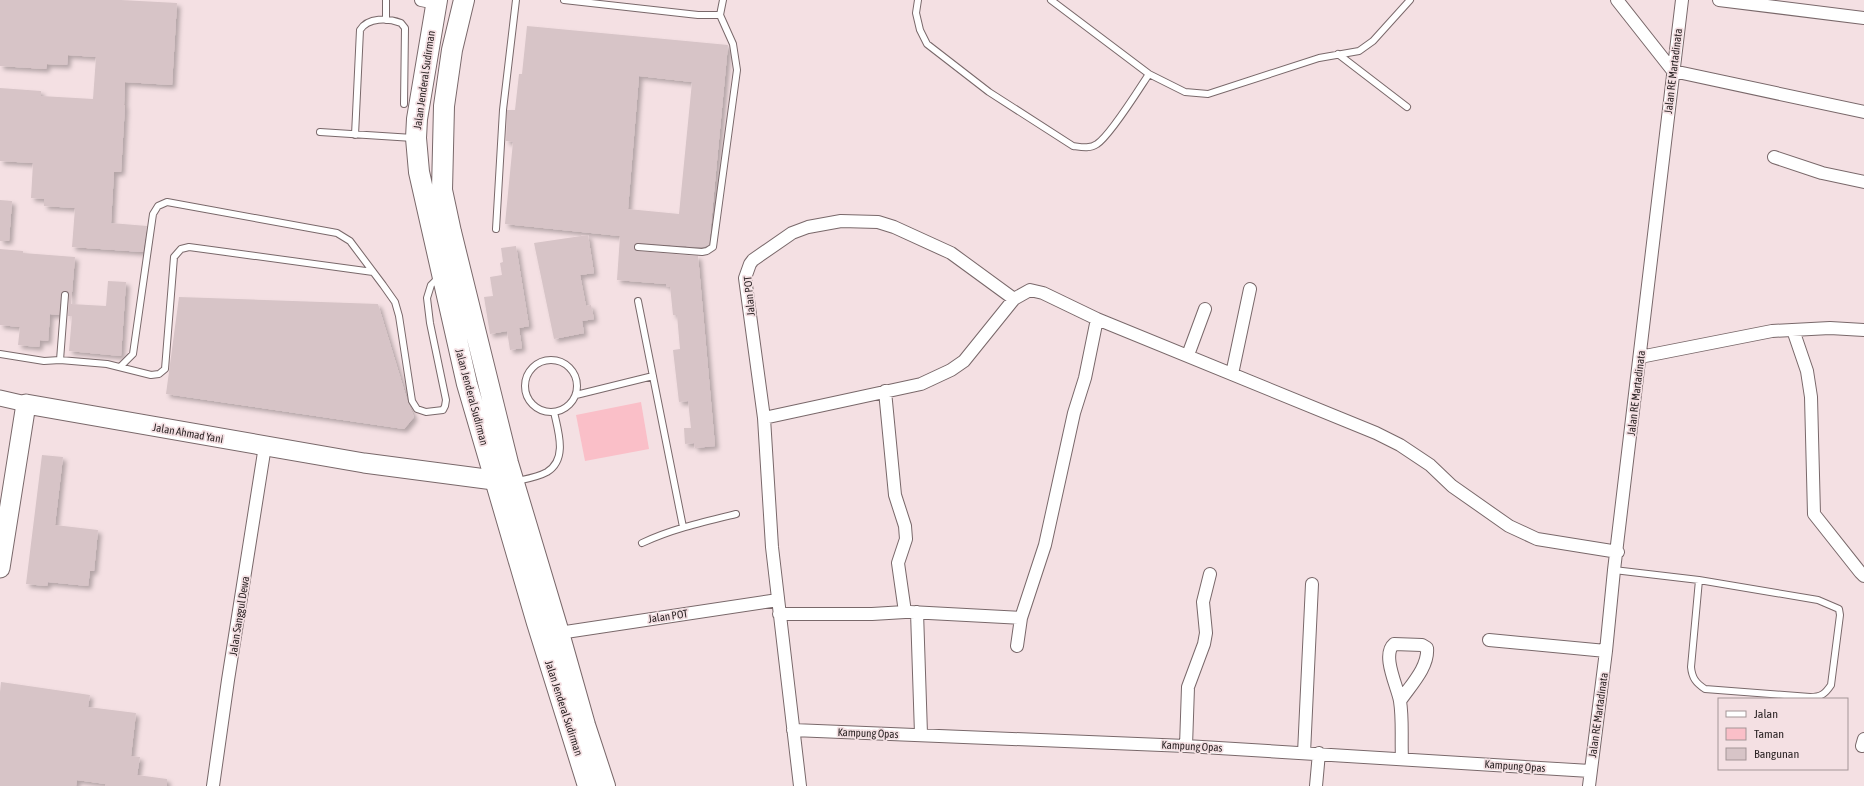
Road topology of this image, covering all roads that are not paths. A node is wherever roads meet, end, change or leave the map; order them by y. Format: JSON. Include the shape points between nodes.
{"nodes":[{"id":1,"x":386,"y":0,"type":"edge"},
{"id":2,"x":464,"y":0,"type":"edge"},
{"id":3,"x":516,"y":0,"type":"edge"},
{"id":4,"x":564,"y":0,"type":"edge"},
{"id":5,"x":724,"y":0,"type":"edge"},
{"id":6,"x":918,"y":0,"type":"edge"},
{"id":7,"x":1051,"y":0,"type":"edge"},
{"id":8,"x":1410,"y":0,"type":"edge"},
{"id":9,"x":1617,"y":0,"type":"edge"},
{"id":10,"x":1682,"y":0,"type":"edge"},
{"id":11,"x":1719,"y":0,"type":"edge"},
{"id":12,"x":432,"y":1,"type":"edge"},
{"id":13,"x":601,"y":2,"type":"edge"},
{"id":14,"x":720,"y":15,"type":"junction"},
{"id":15,"x":1864,"y":18,"type":"edge"},
{"id":16,"x":386,"y":20,"type":"junction"},
{"id":17,"x":1338,"y":54,"type":"junction"},
{"id":18,"x":1673,"y":70,"type":"junction"},
{"id":19,"x":1149,"y":74,"type":"junction"},
{"id":20,"x":404,"y":104,"type":"dead end"},
{"id":21,"x":1406,"y":107,"type":"dead end"},
{"id":22,"x":1864,"y":112,"type":"edge"},
{"id":23,"x":320,"y":132,"type":"dead end"},
{"id":24,"x":355,"y":135,"type":"junction"},
{"id":25,"x":416,"y":138,"type":"junction"},
{"id":26,"x":1774,"y":157,"type":"dead end"},
{"id":27,"x":1864,"y":182,"type":"edge"},
{"id":28,"x":496,"y":229,"type":"dead end"},
{"id":29,"x":638,"y":247,"type":"dead end"},
{"id":30,"x":373,"y":272,"type":"junction"},
{"id":31,"x":441,"y":275,"type":"junction"},
{"id":32,"x":1250,"y":289,"type":"dead end"},
{"id":33,"x":65,"y":295,"type":"dead end"},
{"id":34,"x":1014,"y":299,"type":"junction"},
{"id":35,"x":638,"y":301,"type":"dead end"},
{"id":36,"x":1205,"y":309,"type":"dead end"},
{"id":37,"x":1097,"y":319,"type":"junction"},
{"id":38,"x":1793,"y":330,"type":"junction"},
{"id":39,"x":1864,"y":330,"type":"edge"},
{"id":40,"x":0,"y":354,"type":"edge"},
{"id":41,"x":1188,"y":355,"type":"junction"},
{"id":42,"x":1640,"y":357,"type":"junction"},
{"id":43,"x":60,"y":360,"type":"junction"},
{"id":44,"x":121,"y":366,"type":"junction"},
{"id":45,"x":1232,"y":374,"type":"junction"},
{"id":46,"x":653,"y":376,"type":"junction"},
{"id":47,"x":885,"y":391,"type":"junction"},
{"id":48,"x":576,"y":395,"type":"junction"},
{"id":49,"x":0,"y":398,"type":"edge"},
{"id":50,"x":26,"y":404,"type":"junction"},
{"id":51,"x":554,"y":412,"type":"junction"},
{"id":52,"x":764,"y":418,"type":"junction"},
{"id":53,"x":265,"y":446,"type":"junction"},
{"id":54,"x":504,"y":481,"type":"junction"},
{"id":55,"x":736,"y":514,"type":"dead end"},
{"id":56,"x":683,"y":527,"type":"junction"},
{"id":57,"x":642,"y":543,"type":"dead end"},
{"id":58,"x":1618,"y":552,"type":"junction"},
{"id":59,"x":0,"y":568,"type":"edge"},
{"id":60,"x":1614,"y":570,"type":"junction"},
{"id":61,"x":1210,"y":574,"type":"dead end"},
{"id":62,"x":1864,"y":576,"type":"edge"},
{"id":63,"x":1699,"y":580,"type":"junction"},
{"id":64,"x":1312,"y":584,"type":"dead end"},
{"id":65,"x":778,"y":600,"type":"junction"},
{"id":66,"x":905,"y":612,"type":"junction"},
{"id":67,"x":917,"y":612,"type":"junction"},
{"id":68,"x":779,"y":614,"type":"junction"},
{"id":69,"x":1021,"y":618,"type":"junction"},
{"id":70,"x":559,"y":633,"type":"junction"},
{"id":71,"x":1489,"y":640,"type":"dead end"},
{"id":72,"x":1017,"y":646,"type":"dead end"},
{"id":73,"x":1606,"y":651,"type":"junction"},
{"id":74,"x":1400,"y":701,"type":"junction"},
{"id":75,"x":793,"y":730,"type":"junction"},
{"id":76,"x":921,"y":734,"type":"junction"},
{"id":77,"x":1186,"y":746,"type":"junction"},
{"id":78,"x":1304,"y":753,"type":"junction"},
{"id":79,"x":1319,"y":753,"type":"junction"},
{"id":80,"x":1402,"y":758,"type":"junction"},
{"id":81,"x":1590,"y":771,"type":"junction"},
{"id":82,"x":213,"y":786,"type":"edge"},
{"id":83,"x":588,"y":786,"type":"edge"},
{"id":84,"x":605,"y":786,"type":"edge"},
{"id":85,"x":800,"y":786,"type":"edge"},
{"id":86,"x":1316,"y":786,"type":"edge"},
{"id":87,"x":1589,"y":786,"type":"edge"}],
"edges":[{"from":1,"to":16,"type":"lane"},
{"from":2,"to":54,"type":"highway","name":"Jalan Jenderal Sudirman","via":[[452,50],[444,106],[442,190]]},
{"from":3,"to":28,"type":"lane","via":[[503,110]]},
{"from":4,"to":13,"type":"lane"},
{"from":5,"to":14,"type":"lane"},
{"from":6,"to":19,"type":"lane","via":[[916,13],[927,44],[989,92],[1073,146],[1098,144]]},
{"from":7,"to":19,"type":"lane"},
{"from":8,"to":17,"type":"lane","via":[[1368,46],[1359,51]]},
{"from":9,"to":18,"type":"street"},
{"from":10,"to":18,"type":"street","name":"Jalan RE Martadinata"},
{"from":11,"to":15,"type":"street"},
{"from":12,"to":25,"type":"highway","name":"Jalan Jenderal Sudirman"},
{"from":13,"to":14,"type":"lane","via":[[698,16]]},
{"from":14,"to":29,"type":"lane","via":[[733,44],[737,70],[713,247],[702,252]]},
{"from":16,"to":20,"type":"lane","via":[[401,23],[405,28]]},
{"from":16,"to":24,"type":"lane","via":[[370,22],[363,25],[360,30]]},
{"from":17,"to":19,"type":"lane","via":[[1208,94],[1185,92]]},
{"from":17,"to":21,"type":"lane"},
{"from":18,"to":22,"type":"street"},
{"from":18,"to":42,"type":"street","name":"Jalan RE Martadinata"},
{"from":23,"to":24,"type":"lane"},
{"from":24,"to":25,"type":"lane"},
{"from":25,"to":31,"type":"highway","name":"Jalan Jenderal Sudirman","via":[[419,172]]},
{"from":26,"to":27,"type":"street","via":[[1822,173]]},
{"from":30,"to":31,"type":"lane","via":[[395,302],[412,401],[417,409],[426,412],[443,410],[446,400],[427,298],[430,285]]},
{"from":30,"to":44,"type":"lane","via":[[189,247],[181,249],[174,257],[165,368],[159,374],[151,375]]},
{"from":30,"to":44,"type":"lane","via":[[350,241],[337,233],[167,202],[158,206],[153,214],[133,354]]},
{"from":31,"to":54,"type":"highway","name":"Jalan Jenderal Sudirman","via":[[467,384]]},
{"from":32,"to":45,"type":"street"},
{"from":33,"to":43,"type":"lane"},
{"from":34,"to":37,"type":"street","via":[[1035,290]]},
{"from":34,"to":47,"type":"street","via":[[964,361],[921,384]]},
{"from":34,"to":52,"type":"street","name":"Jalan POT","via":[[951,253],[878,222],[841,221],[808,227],[792,233],[753,260],[745,278]]},
{"from":35,"to":46,"type":"lane"},
{"from":36,"to":41,"type":"street"},
{"from":37,"to":41,"type":"street"},
{"from":37,"to":69,"type":"street","via":[[1045,545]]},
{"from":38,"to":39,"type":"street"},
{"from":38,"to":42,"type":"street","via":[[1772,331]]},
{"from":38,"to":62,"type":"street","via":[[1807,372],[1811,397],[1814,514]]},
{"from":40,"to":43,"type":"lane","via":[[44,361]]},
{"from":41,"to":45,"type":"street"},
{"from":42,"to":58,"type":"street","name":"Jalan RE Martadinata"},
{"from":43,"to":44,"type":"lane"},
{"from":45,"to":58,"type":"street","via":[[1400,445],[1509,526],[1537,539]]},
{"from":46,"to":48,"type":"lane"},
{"from":46,"to":56,"type":"lane"},
{"from":47,"to":52,"type":"street"},
{"from":47,"to":66,"type":"street","via":[[895,495],[905,526],[906,539],[898,563]]},
{"from":48,"to":51,"type":"lane","via":[[564,409]]},
{"from":48,"to":51,"type":"lane","via":[[576,376],[562,362],[544,361],[535,365],[528,373],[525,391],[536,407]]},
{"from":49,"to":50,"type":"street"},
{"from":50,"to":53,"type":"main road","name":"Jalan Ahmad Yani"},
{"from":50,"to":59,"type":"main road"},
{"from":51,"to":54,"type":"lane","via":[[561,448],[553,466],[547,472]]},
{"from":52,"to":65,"type":"street","name":"Jalan POT"},
{"from":53,"to":54,"type":"main road","name":"Jalan Ahmad Yani","via":[[364,463]]},
{"from":53,"to":82,"type":"street","name":"Jalan Sanggul Dewa"},
{"from":54,"to":70,"type":"highway","name":"Jalan Jenderal Sudirman"},
{"from":54,"to":83,"type":"highway","name":"Jalan Jenderal Sudirman","via":[[534,615]]},
{"from":55,"to":56,"type":"lane"},
{"from":56,"to":57,"type":"lane"},
{"from":58,"to":60,"type":"street","name":"Jalan RE Martadinata"},
{"from":60,"to":63,"type":"lane"},
{"from":60,"to":73,"type":"street","name":"Jalan RE Martadinata"},
{"from":61,"to":77,"type":"street","via":[[1203,602],[1206,633],[1204,644],[1188,687]]},
{"from":63,"to":63,"type":"lane","via":[[1818,600],[1839,609],[1831,685],[1826,692],[1820,697],[1810,698],[1705,689],[1697,684],[1690,667]]},
{"from":64,"to":78,"type":"street"},
{"from":65,"to":68,"type":"street","name":"Jalan POT"},
{"from":65,"to":70,"type":"street","name":"Jalan POT"},
{"from":66,"to":67,"type":"street"},
{"from":66,"to":68,"type":"street"},
{"from":67,"to":69,"type":"street"},
{"from":67,"to":76,"type":"street"},
{"from":68,"to":75,"type":"street","name":"Jalan POT"},
{"from":69,"to":72,"type":"street"},
{"from":70,"to":84,"type":"highway","name":"Jalan Jenderal Sudirman"},
{"from":71,"to":73,"type":"street"},
{"from":73,"to":81,"type":"street","name":"Jalan RE Martadinata"},
{"from":74,"to":74,"type":"street","via":[[1424,665],[1428,651],[1422,645],[1394,644],[1390,648],[1391,673]]},
{"from":74,"to":80,"type":"street"},
{"from":75,"to":76,"type":"street","name":"Kampung Opas"},
{"from":75,"to":85,"type":"street","name":"Jalan POT"},
{"from":76,"to":77,"type":"street","name":"Kampung Opas"},
{"from":77,"to":78,"type":"street","name":"Kampung Opas"},
{"from":78,"to":79,"type":"street","name":"Kampung Opas"},
{"from":79,"to":80,"type":"street","name":"Kampung Opas"},
{"from":79,"to":86,"type":"street"},
{"from":80,"to":81,"type":"street","name":"Kampung Opas"},
{"from":81,"to":87,"type":"street","name":"Jalan RE Martadinata"}]}
